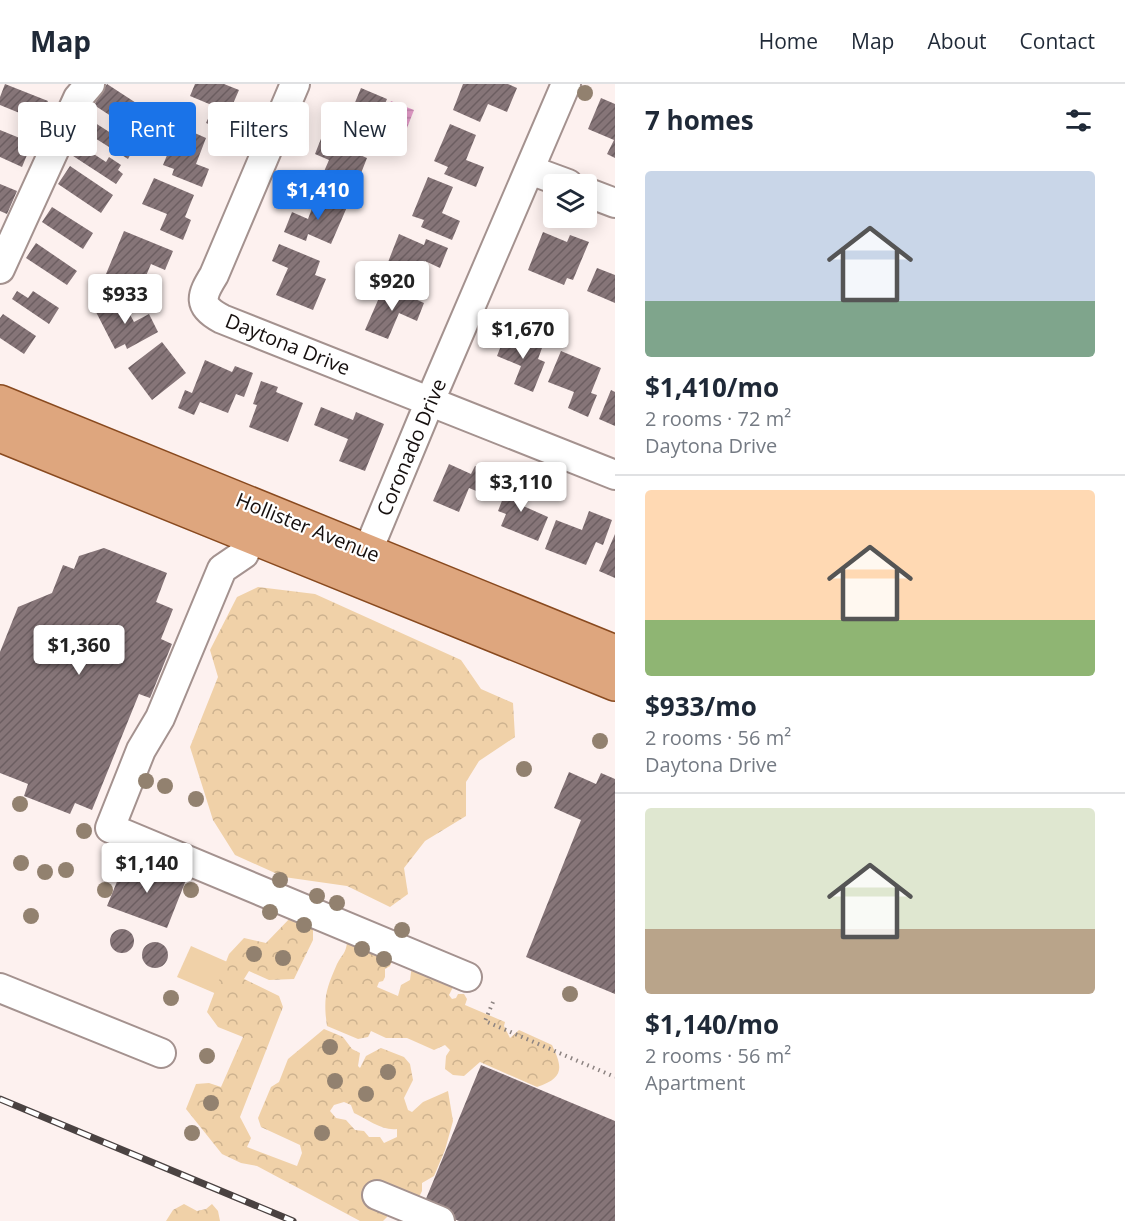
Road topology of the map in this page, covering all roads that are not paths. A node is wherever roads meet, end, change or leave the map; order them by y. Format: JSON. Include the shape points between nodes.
{"nodes":[{"id":1,"x":90,"y":84,"type":"edge"},
{"id":2,"x":295,"y":84,"type":"edge"},
{"id":3,"x":566,"y":84,"type":"edge"},
{"id":4,"x":530,"y":170,"type":"junction"},
{"id":5,"x":543,"y":175,"type":"edge"},
{"id":6,"x":597,"y":197,"type":"edge"},
{"id":7,"x":615,"y":204,"type":"edge"},
{"id":8,"x":0,"y":269,"type":"edge"},
{"id":9,"x":430,"y":400,"type":"junction"},
{"id":10,"x":0,"y":402,"type":"edge"},
{"id":11,"x":0,"y":435,"type":"edge"},
{"id":12,"x":615,"y":475,"type":"edge"},
{"id":13,"x":238,"y":533,"type":"junction"},
{"id":14,"x":362,"y":566,"type":"junction"},
{"id":15,"x":615,"y":652,"type":"edge"},
{"id":16,"x":615,"y":684,"type":"edge"},
{"id":17,"x":467,"y":977,"type":"dead end"},
{"id":18,"x":0,"y":988,"type":"edge"},
{"id":19,"x":161,"y":1053,"type":"dead end"},
{"id":20,"x":377,"y":1195,"type":"dead end"},
{"id":21,"x":440,"y":1221,"type":"edge"}],
"edges":[{"from":1,"to":8,"type":"street","via":[[78,98]]},
{"from":2,"to":9,"type":"street","name":"Daytona Drive","via":[[203,293],[206,308],[222,319]]},
{"from":3,"to":4,"type":"street","name":"Coronado Drive"},
{"from":4,"to":5,"type":"street"},
{"from":4,"to":9,"type":"street","name":"Coronado Drive"},
{"from":6,"to":7,"type":"street"},
{"from":9,"to":12,"type":"street"},
{"from":9,"to":14,"type":"street","name":"Coronado Drive"},
{"from":10,"to":14,"type":"main road","name":"Hollister Avenue"},
{"from":11,"to":13,"type":"main road","name":"Hollister Avenue"},
{"from":13,"to":14,"type":"main road","name":"Hollister Avenue"},
{"from":13,"to":17,"type":"street","via":[[218,543],[222,569],[110,828]]},
{"from":14,"to":15,"type":"main road","name":"Hollister Avenue"},
{"from":14,"to":16,"type":"main road","name":"Hollister Avenue"},
{"from":18,"to":19,"type":"street"},
{"from":20,"to":21,"type":"street"}]}
